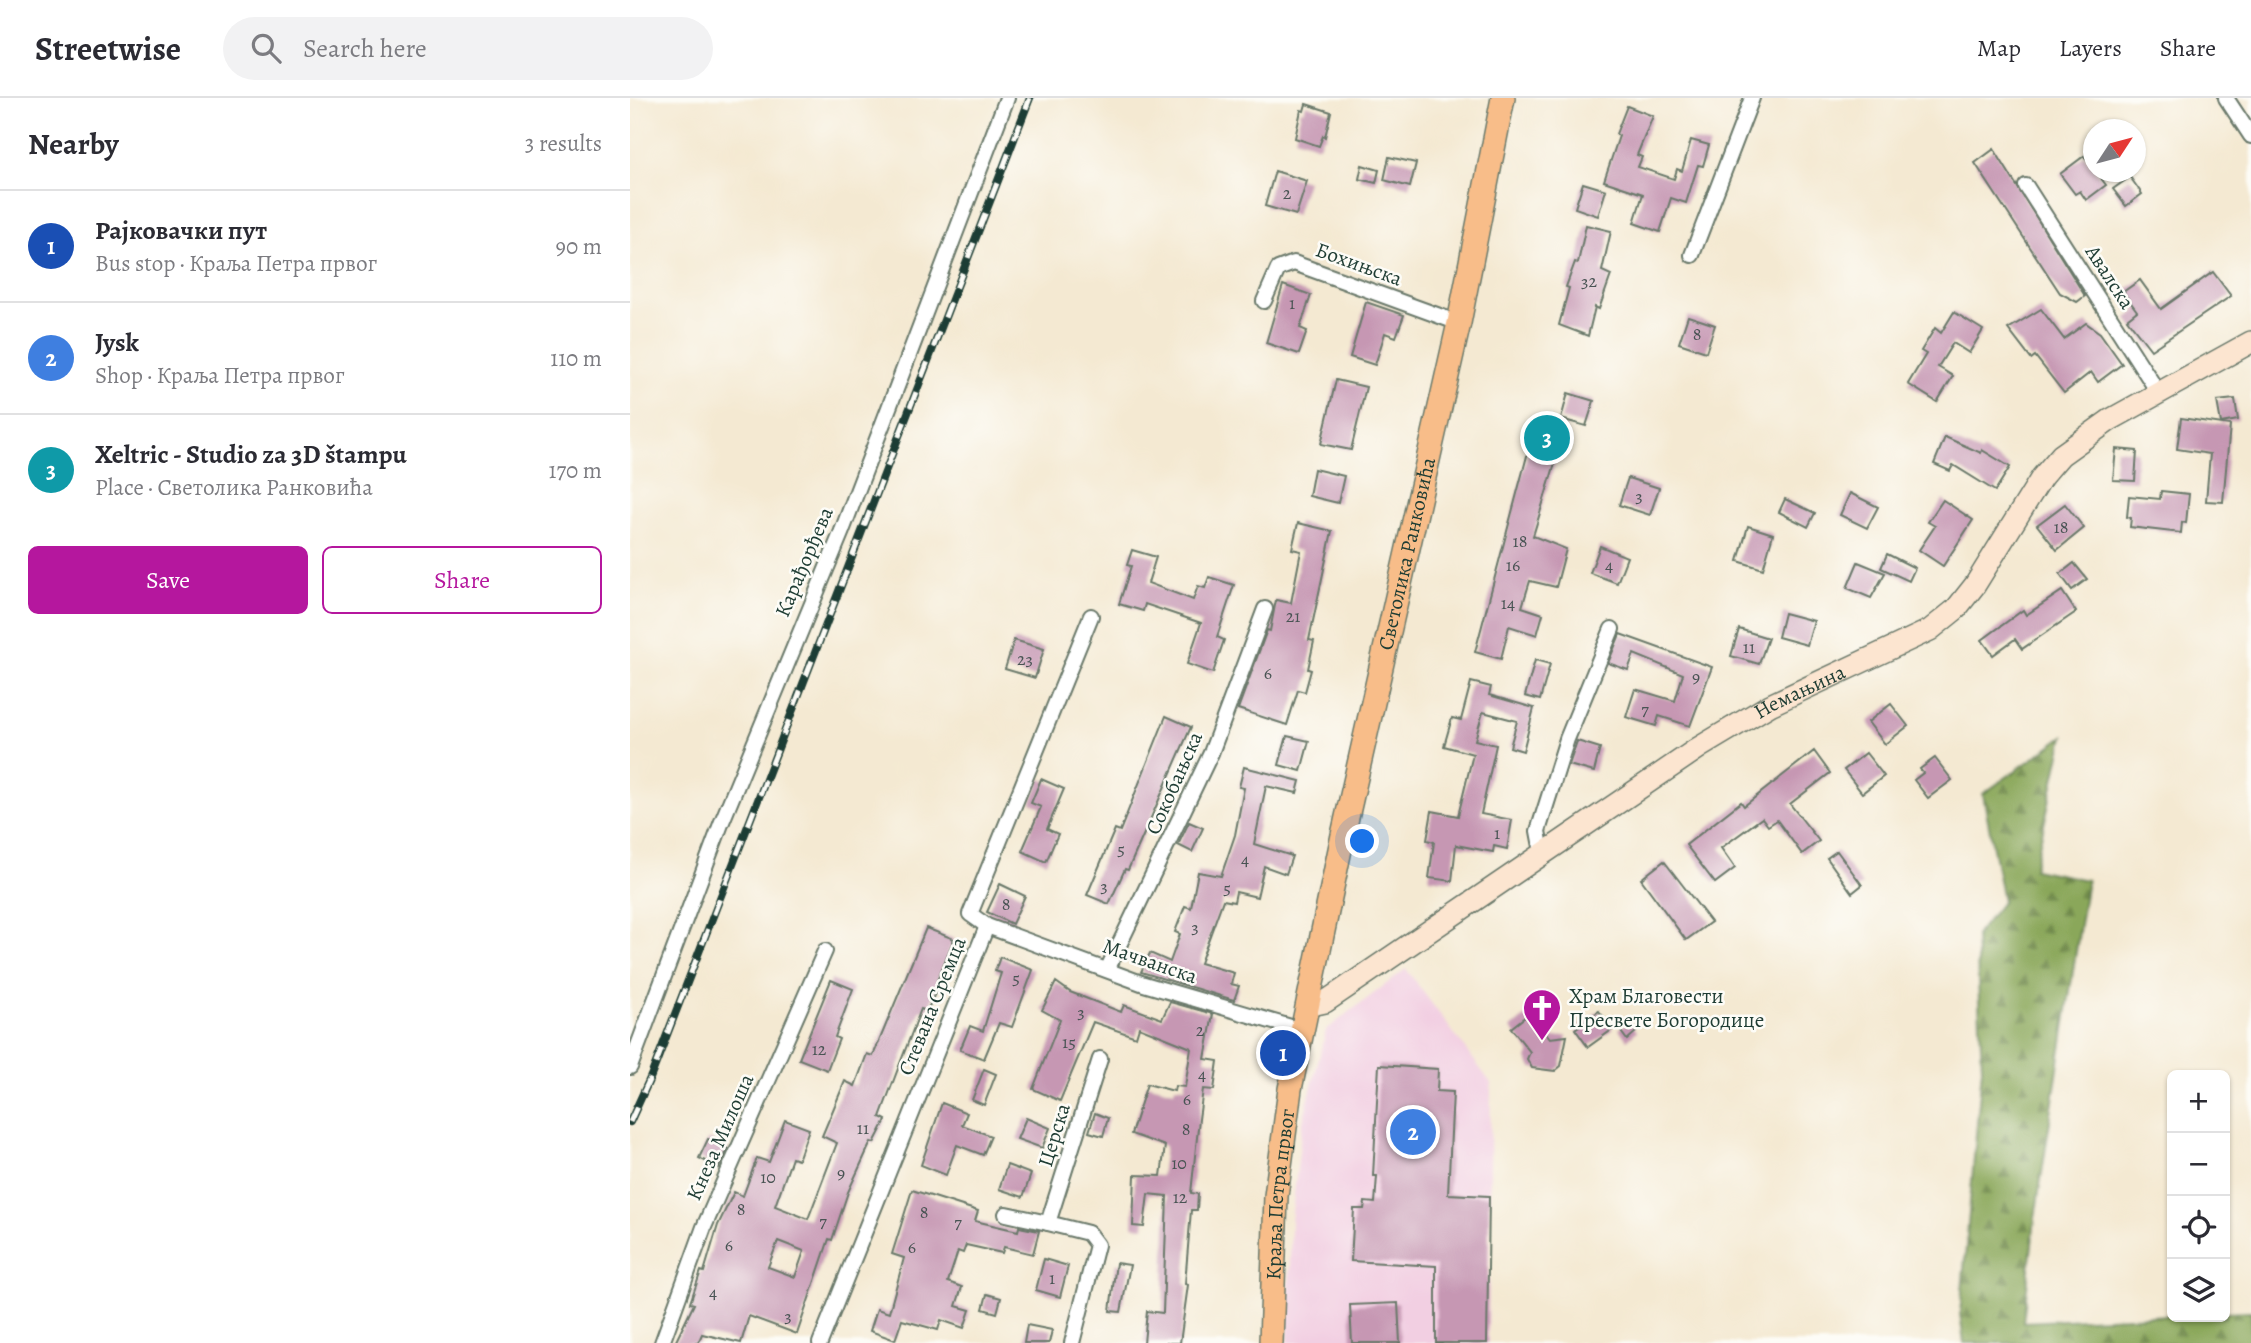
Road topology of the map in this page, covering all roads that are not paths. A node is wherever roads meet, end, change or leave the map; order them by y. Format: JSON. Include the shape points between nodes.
{"nodes":[{"id":1,"x":1007,"y":98,"type":"edge"},
{"id":2,"x":1503,"y":98,"type":"edge"},
{"id":3,"x":1752,"y":98,"type":"edge"},
{"id":4,"x":2226,"y":98,"type":"edge"},
{"id":5,"x":2251,"y":136,"type":"edge"},
{"id":6,"x":2026,"y":186,"type":"dead end"},
{"id":7,"x":1692,"y":255,"type":"dead end"},
{"id":8,"x":1264,"y":301,"type":"dead end"},
{"id":9,"x":1459,"y":323,"type":"junction"},
{"id":10,"x":2251,"y":341,"type":"edge"},
{"id":11,"x":2158,"y":392,"type":"junction"},
{"id":12,"x":1265,"y":609,"type":"dead end"},
{"id":13,"x":1091,"y":616,"type":"dead end"},
{"id":14,"x":1612,"y":629,"type":"dead end"},
{"id":15,"x":1542,"y":852,"type":"junction"},
{"id":16,"x":987,"y":926,"type":"junction"},
{"id":17,"x":825,"y":951,"type":"dead end"},
{"id":18,"x":1108,"y":968,"type":"junction"},
{"id":19,"x":1307,"y":1006,"type":"junction"},
{"id":20,"x":1301,"y":1030,"type":"junction"},
{"id":21,"x":1100,"y":1059,"type":"dead end"},
{"id":22,"x":630,"y":1067,"type":"edge"},
{"id":23,"x":1006,"y":1214,"type":"dead end"},
{"id":24,"x":1048,"y":1223,"type":"junction"},
{"id":25,"x":662,"y":1343,"type":"edge"},
{"id":26,"x":820,"y":1343,"type":"edge"},
{"id":27,"x":1072,"y":1343,"type":"edge"},
{"id":28,"x":1271,"y":1343,"type":"edge"}],
"edges":[{"from":1,"to":22,"type":"street","name":"Карађорђева"},
{"from":2,"to":9,"type":"main road","name":"Светолика Ранковића"},
{"from":3,"to":7,"type":"street"},
{"from":4,"to":5,"type":"street"},
{"from":6,"to":11,"type":"street","name":"Авалска"},
{"from":8,"to":9,"type":"street","name":"Бохињска","via":[[1278,269],[1294,263]]},
{"from":9,"to":19,"type":"main road","name":"Светолика Ранковића"},
{"from":10,"to":11,"type":"street","name":"Немањина"},
{"from":11,"to":15,"type":"street","name":"Немањина","via":[[2061,455],[2042,477],[1975,585],[1956,609],[1930,630],[1770,705]]},
{"from":12,"to":18,"type":"street","name":"Сокобањска","via":[[1211,753]]},
{"from":13,"to":16,"type":"street","name":"Стевана Сремца","via":[[970,914]]},
{"from":14,"to":15,"type":"street","via":[[1567,739],[1538,831]]},
{"from":15,"to":19,"type":"street","name":"Немањина","via":[[1325,1002]]},
{"from":16,"to":18,"type":"street","name":"Мачванска"},
{"from":16,"to":26,"type":"street","name":"Стевана Сремца"},
{"from":17,"to":25,"type":"street","name":"Кнеза Милоша","via":[[704,1227]]},
{"from":18,"to":20,"type":"street","name":"Мачванска","via":[[1144,984]]},
{"from":19,"to":20,"type":"main road","name":"Краља Петра првог"},
{"from":20,"to":28,"type":"main road","name":"Краља Петра првог","via":[[1278,1164]]},
{"from":21,"to":24,"type":"street","name":"Церска"},
{"from":23,"to":24,"type":"street"},
{"from":24,"to":27,"type":"street","via":[[1088,1233],[1097,1245]]}]}
